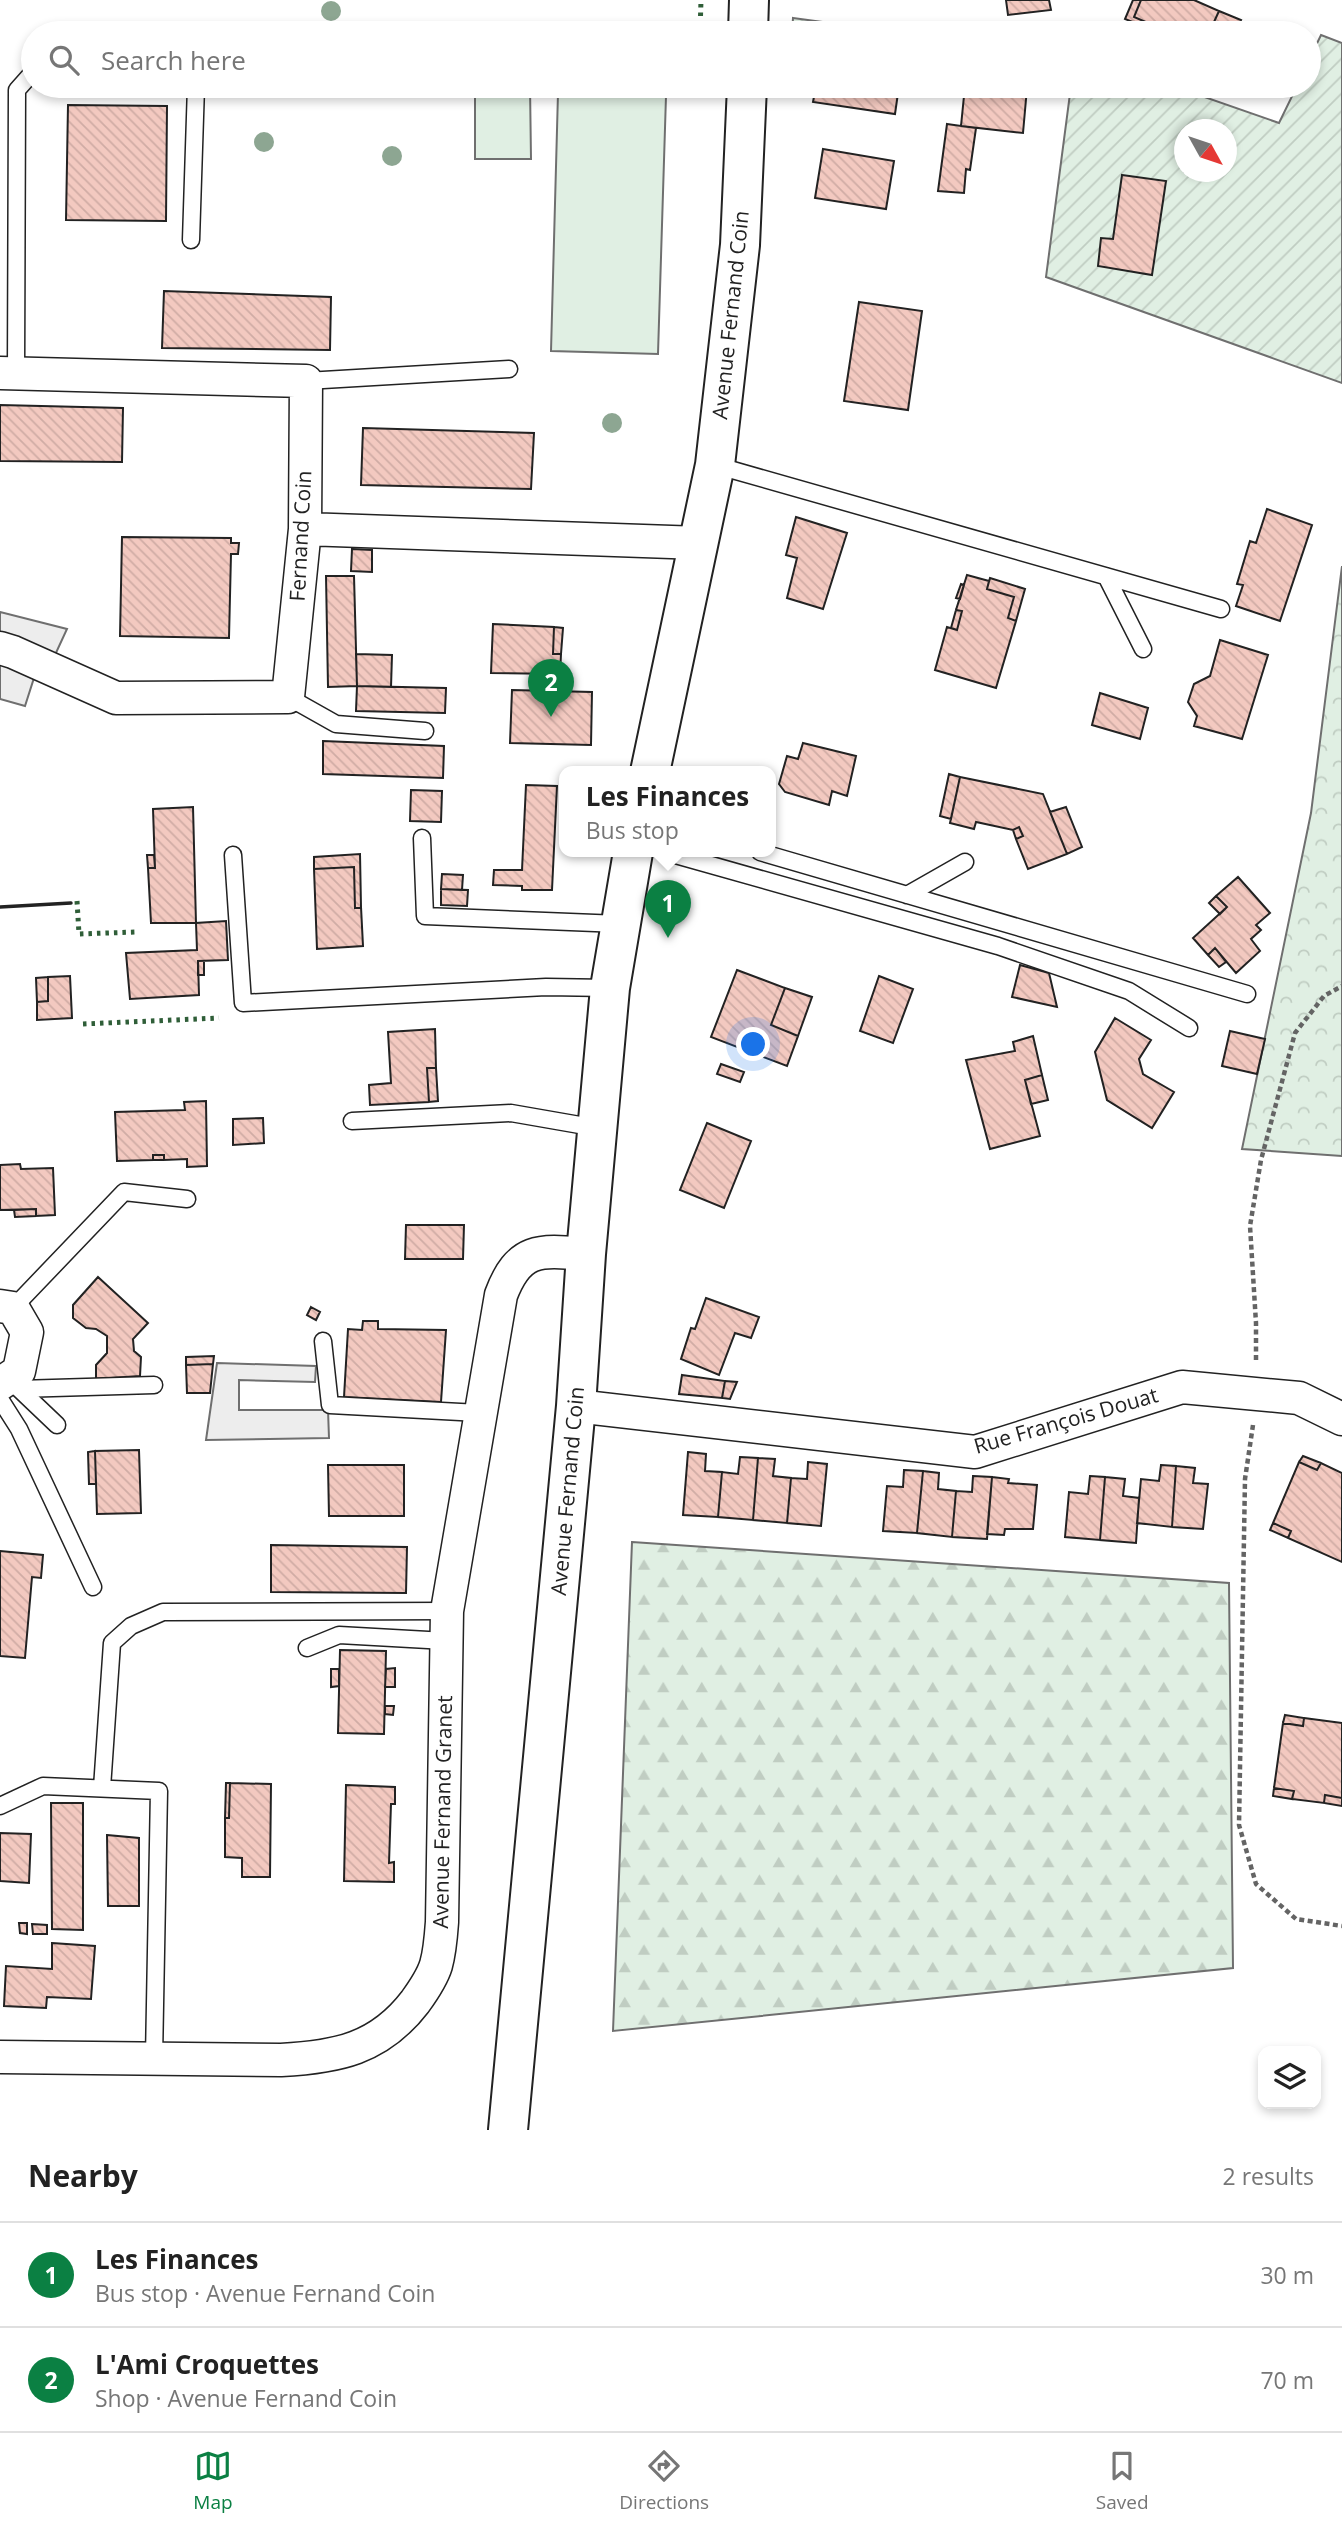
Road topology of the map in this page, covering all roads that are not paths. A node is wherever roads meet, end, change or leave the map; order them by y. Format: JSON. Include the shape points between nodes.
{"nodes":[{"id":1,"x":749,"y":0,"type":"edge"},
{"id":2,"x":748,"y":21,"type":"edge"},
{"id":3,"x":21,"y":86,"type":"edge"},
{"id":4,"x":196,"y":98,"type":"edge"},
{"id":5,"x":746,"y":98,"type":"edge"},
{"id":6,"x":191,"y":240,"type":"dead end"},
{"id":7,"x":509,"y":369,"type":"dead end"},
{"id":8,"x":8,"y":373,"type":"edge"},
{"id":9,"x":306,"y":381,"type":"junction"},
{"id":10,"x":715,"y":465,"type":"junction"},
{"id":11,"x":305,"y":530,"type":"junction"},
{"id":12,"x":700,"y":543,"type":"junction"},
{"id":13,"x":1107,"y":576,"type":"junction"},
{"id":14,"x":1221,"y":609,"type":"dead end"},
{"id":15,"x":0,"y":648,"type":"edge"},
{"id":16,"x":1143,"y":649,"type":"dead end"},
{"id":17,"x":288,"y":697,"type":"junction"},
{"id":18,"x":425,"y":731,"type":"dead end"},
{"id":19,"x":651,"y":766,"type":"edge"},
{"id":20,"x":422,"y":838,"type":"dead end"},
{"id":21,"x":233,"y":855,"type":"dead end"},
{"id":22,"x":632,"y":857,"type":"edge"},
{"id":23,"x":682,"y":857,"type":"edge"},
{"id":24,"x":776,"y":857,"type":"edge"},
{"id":25,"x":965,"y":862,"type":"dead end"},
{"id":26,"x":907,"y":895,"type":"junction"},
{"id":27,"x":620,"y":924,"type":"junction"},
{"id":28,"x":610,"y":988,"type":"junction"},
{"id":29,"x":1247,"y":993,"type":"dead end"},
{"id":30,"x":1189,"y":1028,"type":"dead end"},
{"id":31,"x":352,"y":1121,"type":"dead end"},
{"id":32,"x":597,"y":1128,"type":"junction"},
{"id":33,"x":187,"y":1199,"type":"dead end"},
{"id":34,"x":586,"y":1254,"type":"junction"},
{"id":35,"x":6,"y":1307,"type":"edge"},
{"id":36,"x":323,"y":1341,"type":"dead end"},
{"id":37,"x":154,"y":1385,"type":"dead end"},
{"id":38,"x":7,"y":1387,"type":"edge"},
{"id":39,"x":576,"y":1406,"type":"junction"},
{"id":40,"x":479,"y":1413,"type":"junction"},
{"id":41,"x":1342,"y":1419,"type":"edge"},
{"id":42,"x":57,"y":1425,"type":"dead end"},
{"id":43,"x":93,"y":1587,"type":"dead end"},
{"id":44,"x":446,"y":1626,"type":"junction"},
{"id":45,"x":307,"y":1648,"type":"dead end"},
{"id":46,"x":102,"y":1788,"type":"junction"},
{"id":47,"x":0,"y":1806,"type":"edge"},
{"id":48,"x":0,"y":2057,"type":"edge"},
{"id":49,"x":154,"y":2058,"type":"junction"},
{"id":50,"x":508,"y":2130,"type":"edge"}],
"edges":[{"from":1,"to":2,"type":"main road"},
{"from":3,"to":8,"type":"lane","via":[[17,90]]},
{"from":4,"to":6,"type":"lane"},
{"from":5,"to":10,"type":"main road","name":"Avenue Fernand Coin","via":[[740,245]]},
{"from":7,"to":9,"type":"lane"},
{"from":8,"to":9,"type":"street"},
{"from":9,"to":11,"type":"street","name":"Fernand Coin"},
{"from":10,"to":12,"type":"main road","name":"Avenue Fernand Coin"},
{"from":10,"to":13,"type":"lane"},
{"from":11,"to":12,"type":"street"},
{"from":11,"to":17,"type":"street","name":"Fernand Coin"},
{"from":12,"to":19,"type":"main road","name":"Avenue Fernand Coin"},
{"from":13,"to":14,"type":"lane"},
{"from":13,"to":16,"type":"lane"},
{"from":15,"to":17,"type":"street","via":[[116,698]]},
{"from":17,"to":18,"type":"lane","via":[[336,724]]},
{"from":20,"to":27,"type":"lane","via":[[425,916]]},
{"from":21,"to":28,"type":"lane","via":[[243,1003],[546,987]]},
{"from":22,"to":27,"type":"main road","name":"Avenue Fernand Coin"},
{"from":23,"to":30,"type":"lane","via":[[998,946],[1129,991]]},
{"from":24,"to":26,"type":"lane"},
{"from":25,"to":26,"type":"lane"},
{"from":26,"to":29,"type":"lane"},
{"from":27,"to":28,"type":"main road","name":"Avenue Fernand Coin"},
{"from":28,"to":32,"type":"main road","name":"Avenue Fernand Coin"},
{"from":31,"to":32,"type":"lane","via":[[511,1113]]},
{"from":32,"to":34,"type":"main road","name":"Avenue Fernand Coin"},
{"from":33,"to":35,"type":"lane","via":[[124,1192]]},
{"from":34,"to":39,"type":"main road","name":"Avenue Fernand Coin"},
{"from":34,"to":40,"type":"street","name":"Avenue Fernand Granet","via":[[541,1253],[511,1270],[501,1296]]},
{"from":35,"to":38,"type":"street","via":[[27,1332],[19,1371]]},
{"from":36,"to":40,"type":"lane","via":[[330,1405]]},
{"from":37,"to":38,"type":"lane"},
{"from":38,"to":42,"type":"lane"},
{"from":38,"to":43,"type":"lane","via":[[19,1429]]},
{"from":39,"to":41,"type":"street","name":"Rue François Douat","via":[[975,1452],[1182,1387],[1299,1398]]},
{"from":39,"to":50,"type":"main road","name":"Avenue Fernand Coin"},
{"from":40,"to":44,"type":"street","name":"Avenue Fernand Granet"},
{"from":44,"to":45,"type":"lane","via":[[339,1635]]},
{"from":44,"to":46,"type":"lane","via":[[163,1612],[131,1626],[112,1643]]},
{"from":44,"to":49,"type":"street","name":"Avenue Fernand Granet","via":[[442,1922],[436,1965],[419,1996],[374,2039],[330,2055],[281,2060]]},
{"from":46,"to":47,"type":"lane","via":[[43,1786]]},
{"from":46,"to":49,"type":"lane","via":[[159,1791]]},
{"from":48,"to":49,"type":"street","name":"Avenue Fernand Granet"}]}
